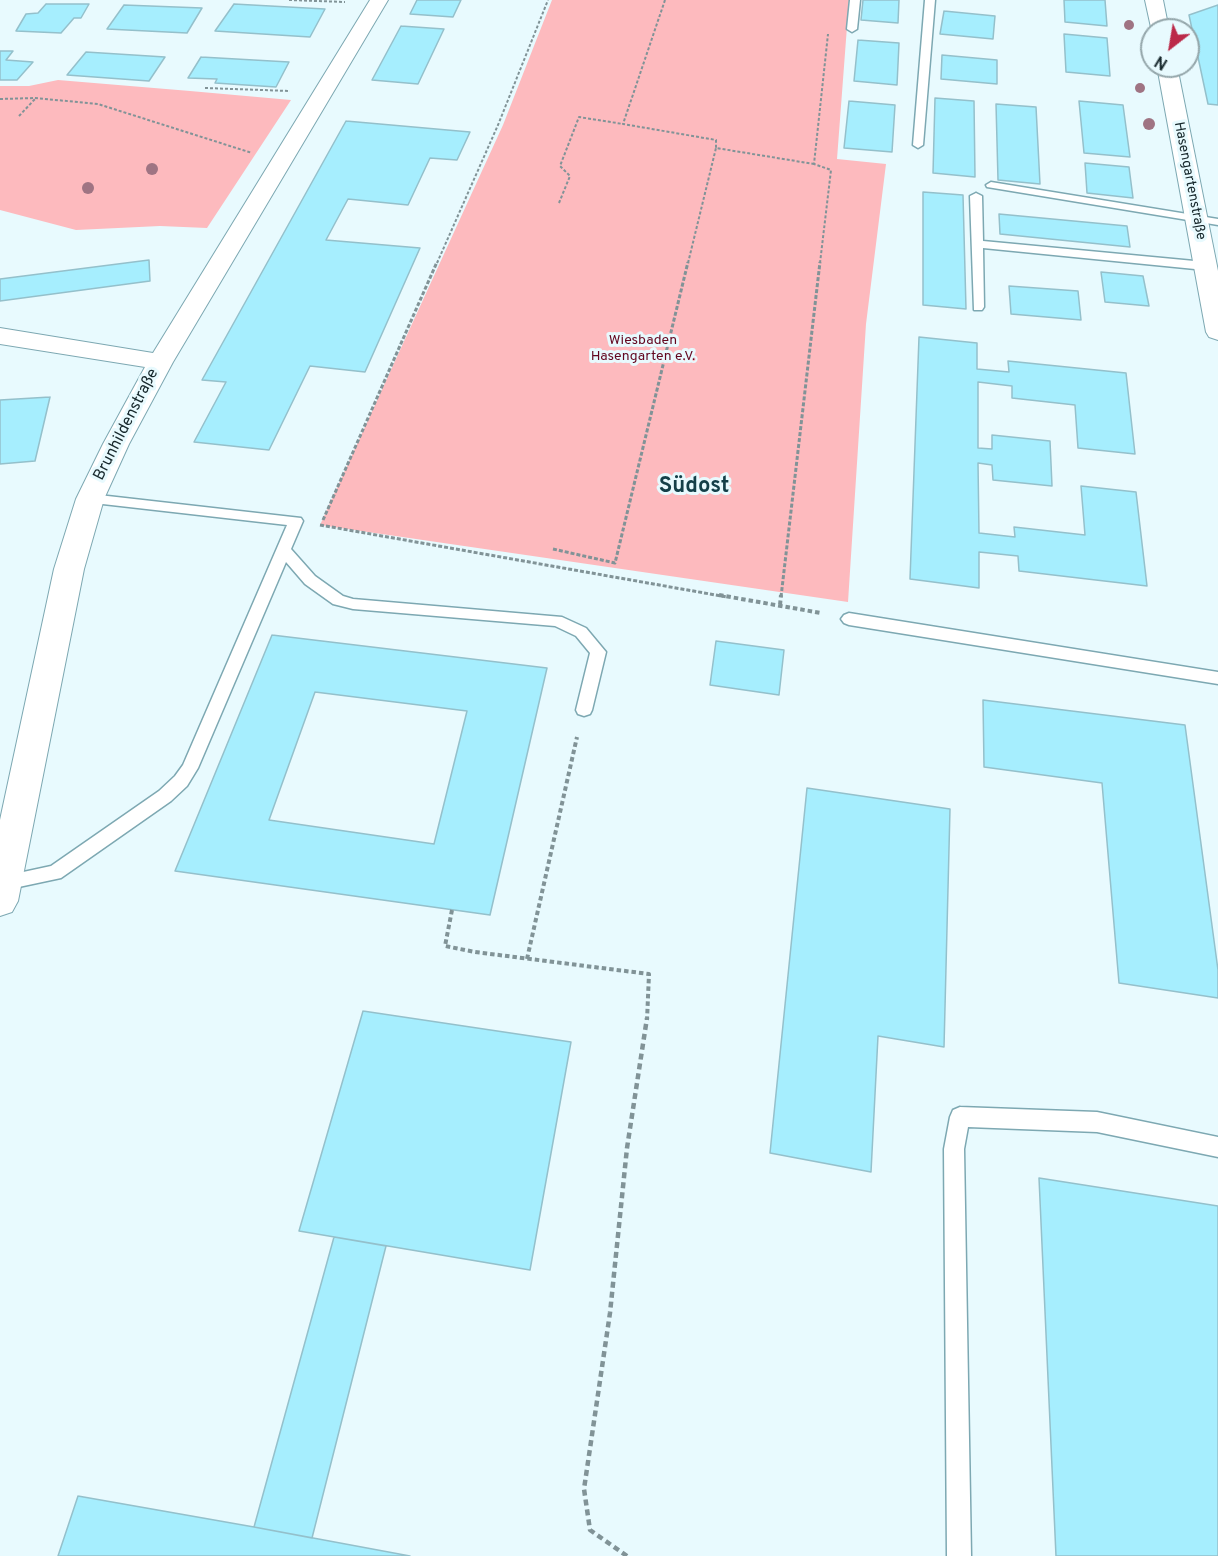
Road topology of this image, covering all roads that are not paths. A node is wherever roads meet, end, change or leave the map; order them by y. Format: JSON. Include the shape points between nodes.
{"nodes":[{"id":1,"x":379,"y":0,"type":"edge"},
{"id":2,"x":855,"y":0,"type":"edge"},
{"id":3,"x":930,"y":0,"type":"edge"},
{"id":4,"x":1154,"y":0,"type":"edge"},
{"id":5,"x":1158,"y":18,"type":"edge"},
{"id":6,"x":852,"y":29,"type":"dead end"},
{"id":7,"x":1170,"y":78,"type":"edge"},
{"id":8,"x":918,"y":145,"type":"dead end"},
{"id":9,"x":991,"y":185,"type":"dead end"},
{"id":10,"x":976,"y":196,"type":"dead end"},
{"id":11,"x":1207,"y":221,"type":"edge"},
{"id":12,"x":978,"y":244,"type":"junction"},
{"id":13,"x":1205,"y":266,"type":"junction"},
{"id":14,"x":978,"y":307,"type":"dead end"},
{"id":15,"x":1218,"y":332,"type":"edge"},
{"id":16,"x":0,"y":336,"type":"edge"},
{"id":17,"x":160,"y":362,"type":"junction"},
{"id":18,"x":90,"y":499,"type":"junction"},
{"id":19,"x":284,"y":551,"type":"junction"},
{"id":20,"x":849,"y":619,"type":"road end"},
{"id":21,"x":1218,"y":678,"type":"edge"},
{"id":22,"x":584,"y":710,"type":"road end"},
{"id":23,"x":2,"y":892,"type":"edge"},
{"id":24,"x":1218,"y":1147,"type":"edge"},
{"id":25,"x":959,"y":1556,"type":"edge"}],
"edges":[{"from":1,"to":17,"type":"street","name":"Brunhildenstraße"},
{"from":2,"to":6,"type":"lane"},
{"from":3,"to":8,"type":"lane"},
{"from":4,"to":5,"type":"street"},
{"from":7,"to":11,"type":"street","name":"Hasengartenstraße"},
{"from":9,"to":11,"type":"lane"},
{"from":10,"to":12,"type":"lane"},
{"from":11,"to":13,"type":"street","name":"Hasengartenstraße"},
{"from":12,"to":13,"type":"lane"},
{"from":12,"to":14,"type":"lane"},
{"from":13,"to":15,"type":"street","name":"Hasengartenstraße"},
{"from":16,"to":17,"type":"street"},
{"from":17,"to":18,"type":"street","name":"Brunhildenstraße"},
{"from":18,"to":19,"type":"lane","via":[[296,521]]},
{"from":18,"to":23,"type":"street","name":"Brunhildenstraße","via":[[69,569]]},
{"from":19,"to":22,"type":"lane","via":[[310,579],[338,600],[557,621],[581,632],[598,652]]},
{"from":19,"to":23,"type":"lane","via":[[181,781],[55,873]]},
{"from":20,"to":21,"type":"lane"},
{"from":24,"to":25,"type":"lane","via":[[1097,1122],[960,1117],[954,1149]]}]}
